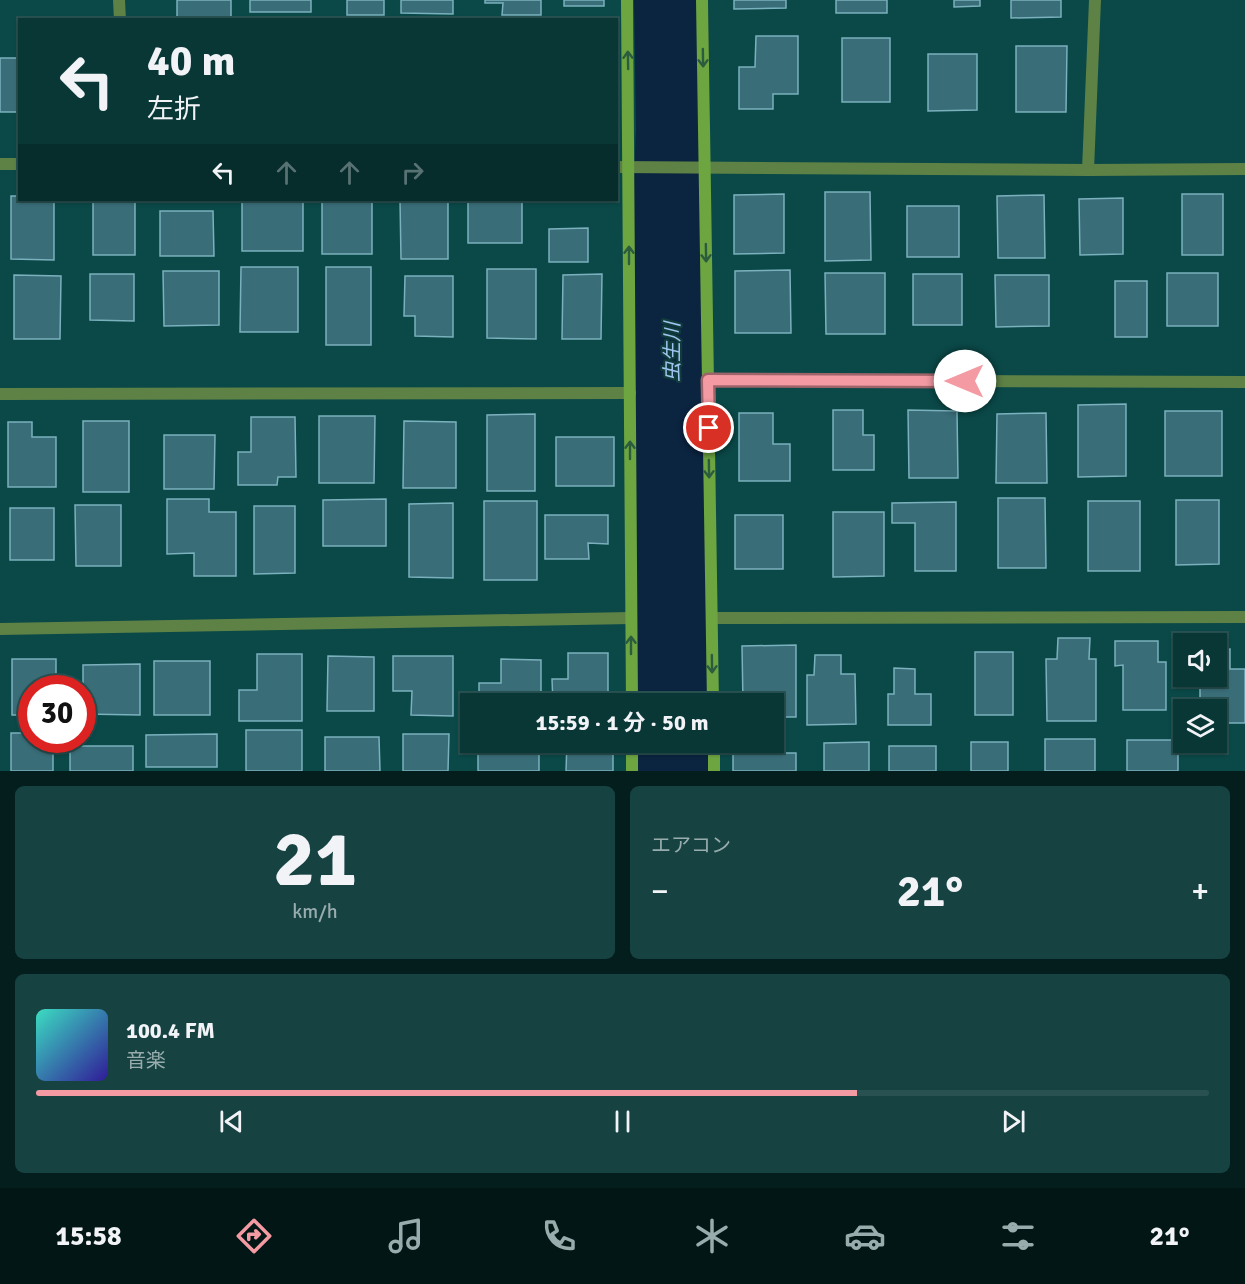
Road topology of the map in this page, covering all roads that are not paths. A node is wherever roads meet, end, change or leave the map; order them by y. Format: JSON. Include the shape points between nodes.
{"nodes":[{"id":1,"x":119,"y":0,"type":"edge"},
{"id":2,"x":627,"y":0,"type":"edge"},
{"id":3,"x":702,"y":0,"type":"edge"},
{"id":4,"x":1095,"y":0,"type":"edge"},
{"id":5,"x":120,"y":18,"type":"edge"},
{"id":6,"x":0,"y":164,"type":"edge"},
{"id":7,"x":18,"y":164,"type":"edge"},
{"id":8,"x":623,"y":167,"type":"edge"},
{"id":9,"x":705,"y":168,"type":"junction"},
{"id":10,"x":1245,"y":169,"type":"edge"},
{"id":11,"x":1088,"y":170,"type":"junction"},
{"id":12,"x":708,"y":380,"type":"junction"},
{"id":13,"x":1245,"y":382,"type":"edge"},
{"id":14,"x":630,"y":393,"type":"junction"},
{"id":15,"x":0,"y":394,"type":"edge"},
{"id":16,"x":1245,"y":617,"type":"edge"},
{"id":17,"x":631,"y":618,"type":"junction"},
{"id":18,"x":712,"y":618,"type":"junction"},
{"id":19,"x":0,"y":629,"type":"edge"},
{"id":20,"x":632,"y":693,"type":"edge"},
{"id":21,"x":713,"y":693,"type":"edge"},
{"id":22,"x":632,"y":753,"type":"edge"},
{"id":23,"x":714,"y":753,"type":"edge"},
{"id":24,"x":632,"y":771,"type":"edge"},
{"id":25,"x":714,"y":771,"type":"edge"}],
"edges":[{"from":1,"to":5,"type":"street"},
{"from":8,"to":2,"type":"street","one_way":true},
{"from":3,"to":9,"type":"street","one_way":true},
{"from":4,"to":11,"type":"street"},
{"from":6,"to":7,"type":"street"},
{"from":8,"to":9,"type":"street"},
{"from":14,"to":8,"type":"street","one_way":true},
{"from":9,"to":11,"type":"street"},
{"from":9,"to":12,"type":"street","one_way":true},
{"from":10,"to":11,"type":"street"},
{"from":12,"to":13,"type":"street"},
{"from":12,"to":18,"type":"street","one_way":true},
{"from":14,"to":15,"type":"street"},
{"from":17,"to":14,"type":"street","one_way":true},
{"from":16,"to":18,"type":"street"},
{"from":17,"to":19,"type":"street"},
{"from":20,"to":17,"type":"street","one_way":true},
{"from":18,"to":21,"type":"street","one_way":true},
{"from":22,"to":24,"type":"street"},
{"from":23,"to":25,"type":"street"}]}
